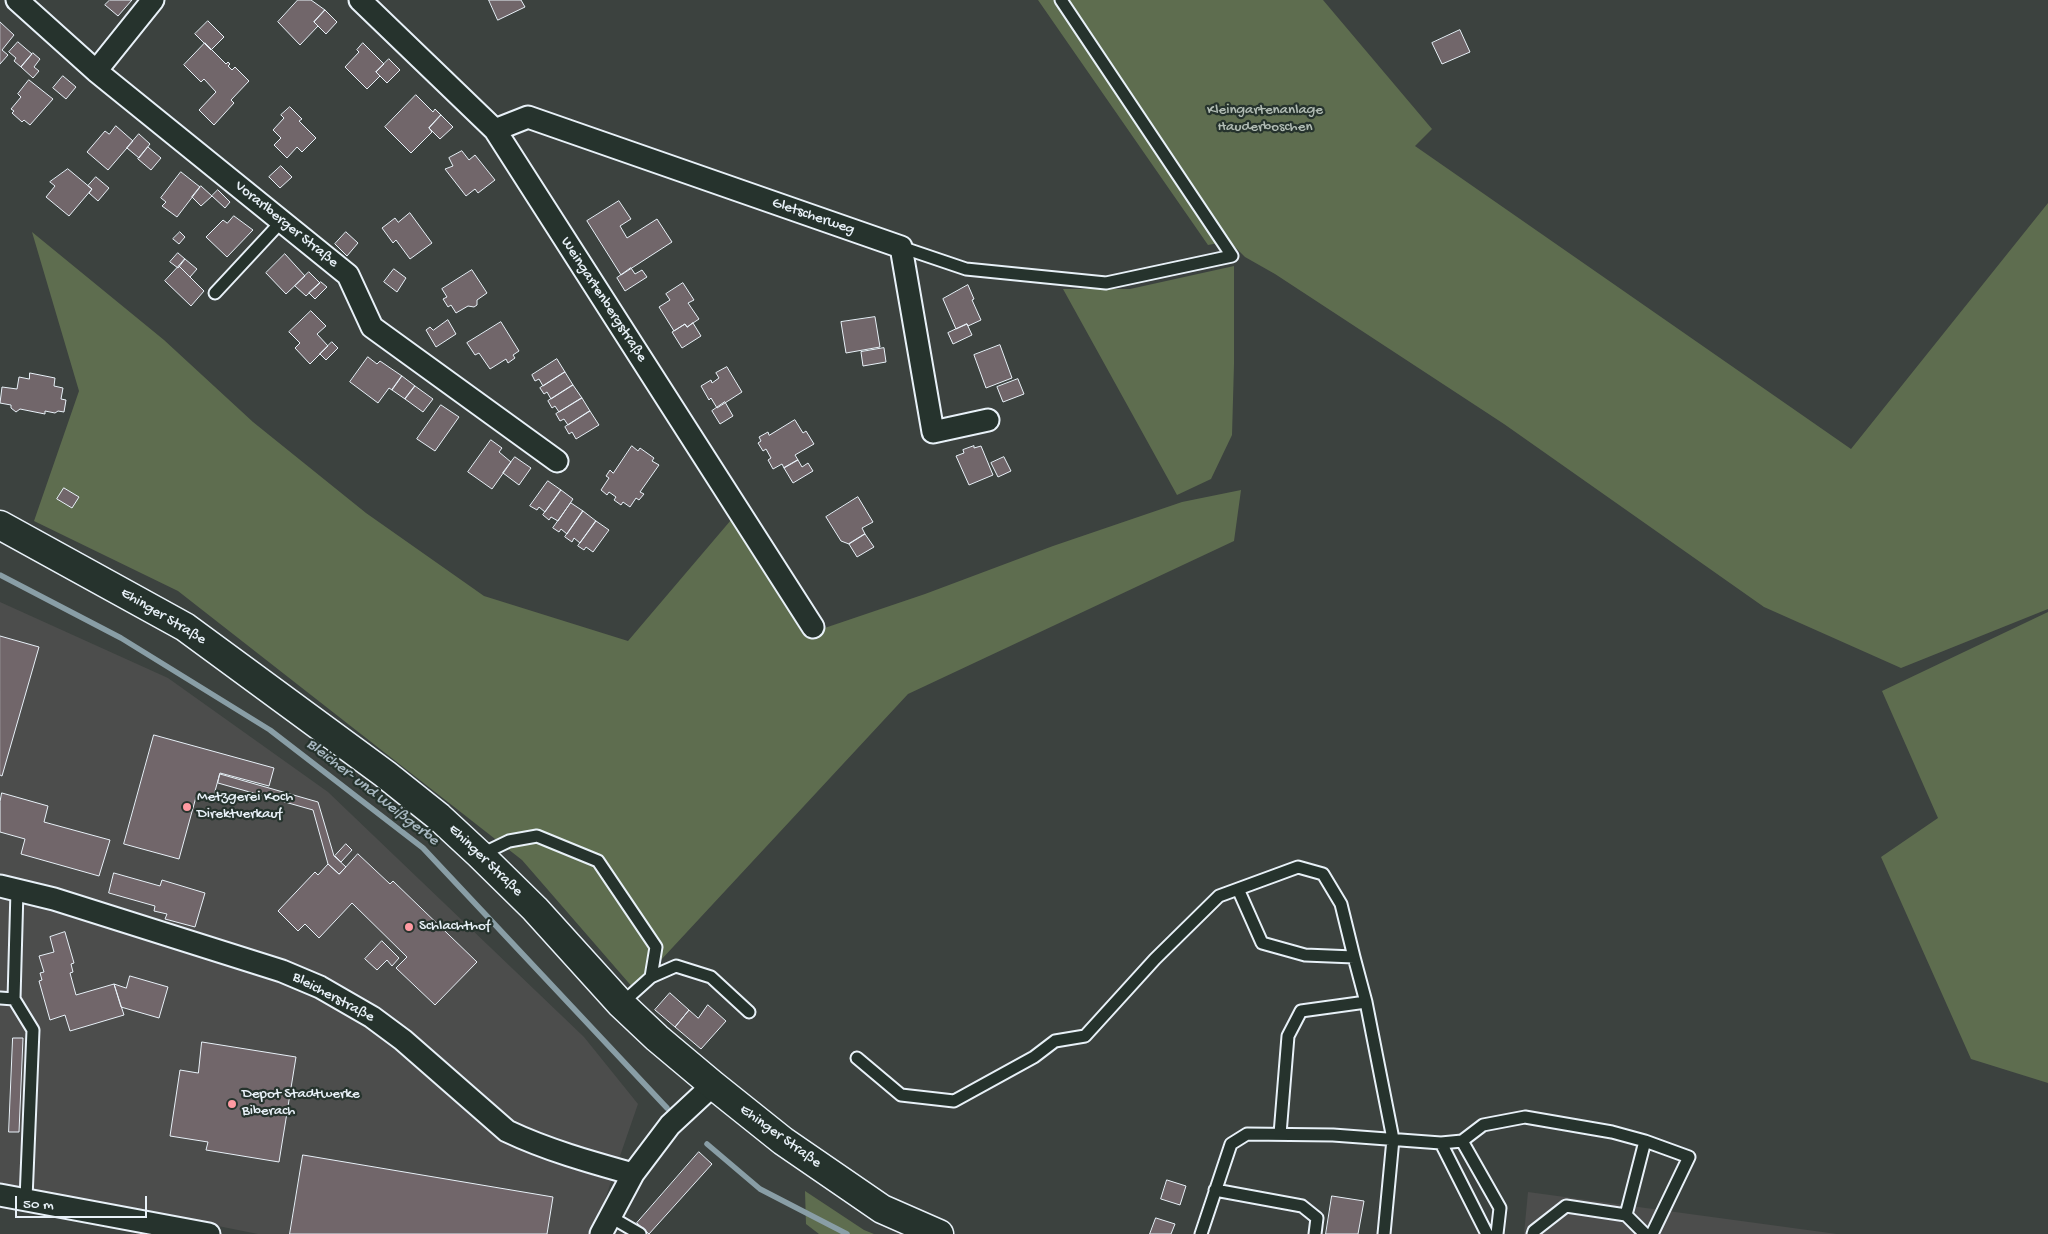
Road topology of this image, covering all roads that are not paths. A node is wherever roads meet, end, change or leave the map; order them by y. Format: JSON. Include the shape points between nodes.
{"nodes":[{"id":1,"x":16,"y":0,"type":"edge"},
{"id":2,"x":153,"y":0,"type":"edge"},
{"id":3,"x":360,"y":0,"type":"edge"},
{"id":4,"x":1061,"y":0,"type":"edge"},
{"id":5,"x":96,"y":71,"type":"junction"},
{"id":6,"x":495,"y":130,"type":"junction"},
{"id":7,"x":281,"y":222,"type":"junction"},
{"id":8,"x":901,"y":247,"type":"junction"},
{"id":9,"x":215,"y":293,"type":"dead end"},
{"id":10,"x":988,"y":420,"type":"dead end"},
{"id":11,"x":557,"y":461,"type":"dead end"},
{"id":12,"x":0,"y":525,"type":"edge"},
{"id":13,"x":813,"y":627,"type":"dead end"},
{"id":14,"x":480,"y":855,"type":"junction"},
{"id":15,"x":9,"y":888,"type":"edge"},
{"id":16,"x":1238,"y":889,"type":"junction"},
{"id":17,"x":1354,"y":957,"type":"junction"},
{"id":18,"x":651,"y":977,"type":"junction"},
{"id":19,"x":628,"y":997,"type":"junction"},
{"id":20,"x":0,"y":998,"type":"edge"},
{"id":21,"x":14,"y":999,"type":"junction"},
{"id":22,"x":1366,"y":1002,"type":"junction"},
{"id":23,"x":749,"y":1012,"type":"dead end"},
{"id":24,"x":857,"y":1058,"type":"dead end"},
{"id":25,"x":713,"y":1085,"type":"junction"},
{"id":26,"x":1280,"y":1134,"type":"junction"},
{"id":27,"x":1393,"y":1138,"type":"junction"},
{"id":28,"x":1462,"y":1141,"type":"junction"},
{"id":29,"x":1645,"y":1141,"type":"junction"},
{"id":30,"x":1441,"y":1143,"type":"junction"},
{"id":31,"x":633,"y":1174,"type":"junction"},
{"id":32,"x":1215,"y":1190,"type":"junction"},
{"id":33,"x":0,"y":1195,"type":"edge"},
{"id":34,"x":26,"y":1199,"type":"junction"},
{"id":35,"x":1626,"y":1215,"type":"junction"},
{"id":36,"x":605,"y":1225,"type":"edge"},
{"id":37,"x":209,"y":1234,"type":"edge"},
{"id":38,"x":640,"y":1234,"type":"edge"},
{"id":39,"x":940,"y":1234,"type":"edge"},
{"id":40,"x":1201,"y":1234,"type":"edge"},
{"id":41,"x":1315,"y":1234,"type":"edge"},
{"id":42,"x":1384,"y":1234,"type":"edge"},
{"id":43,"x":1487,"y":1234,"type":"edge"},
{"id":44,"x":1497,"y":1234,"type":"edge"},
{"id":45,"x":1533,"y":1234,"type":"edge"},
{"id":46,"x":1645,"y":1234,"type":"edge"},
{"id":47,"x":1652,"y":1234,"type":"edge"}],
"edges":[{"from":1,"to":5,"type":"street","name":"Vorarlberger Straße"},
{"from":2,"to":5,"type":"street"},
{"from":3,"to":6,"type":"street","name":"Weingartenbergstraße"},
{"from":4,"to":8,"type":"lane","via":[[1232,256],[1106,283],[966,269]]},
{"from":5,"to":7,"type":"street","name":"Vorarlberger Straße"},
{"from":6,"to":8,"type":"street","name":"Gletscherweg","via":[[528,117]]},
{"from":6,"to":13,"type":"street","name":"Weingartenbergstraße"},
{"from":7,"to":9,"type":"lane"},
{"from":7,"to":11,"type":"street","name":"Vorarlberger Straße","via":[[348,274],[372,327]]},
{"from":8,"to":10,"type":"street","via":[[933,432]]},
{"from":12,"to":14,"type":"main road","name":"Ehinger Straße","via":[[185,627],[385,774]]},
{"from":14,"to":18,"type":"lane","via":[[509,841],[537,836],[598,861],[656,947]]},
{"from":14,"to":19,"type":"main road","name":"Ehinger Straße"},
{"from":15,"to":21,"type":"lane"},
{"from":15,"to":31,"type":"street","name":"Bleicherstraße","via":[[54,899],[282,971],[320,987],[372,1017],[403,1040],[507,1131],[581,1159]]},
{"from":16,"to":17,"type":"lane","via":[[1262,943],[1304,955]]},
{"from":16,"to":17,"type":"lane","via":[[1298,867],[1323,874],[1341,904]]},
{"from":16,"to":24,"type":"lane","via":[[1219,896],[1155,959],[1085,1036],[1055,1041],[1034,1057],[954,1101],[901,1095]]},
{"from":17,"to":22,"type":"lane"},
{"from":18,"to":19,"type":"lane"},
{"from":18,"to":23,"type":"lane","via":[[676,966],[712,977]]},
{"from":19,"to":25,"type":"main road","name":"Ehinger Straße","via":[[656,1038]]},
{"from":20,"to":21,"type":"lane"},
{"from":21,"to":34,"type":"lane","via":[[33,1030]]},
{"from":22,"to":26,"type":"lane","via":[[1301,1011],[1288,1036]]},
{"from":22,"to":27,"type":"lane"},
{"from":25,"to":31,"type":"street","via":[[670,1126]]},
{"from":25,"to":39,"type":"main road","name":"Ehinger Straße","via":[[783,1140],[882,1209]]},
{"from":26,"to":27,"type":"lane"},
{"from":26,"to":32,"type":"lane","via":[[1247,1134],[1231,1144]]},
{"from":27,"to":30,"type":"lane"},
{"from":27,"to":42,"type":"lane"},
{"from":28,"to":29,"type":"lane","via":[[1483,1125],[1525,1117]]},
{"from":28,"to":30,"type":"lane"},
{"from":28,"to":44,"type":"lane","via":[[1500,1208]]},
{"from":29,"to":35,"type":"lane"},
{"from":29,"to":47,"type":"lane","via":[[1689,1157]]},
{"from":30,"to":43,"type":"lane"},
{"from":31,"to":36,"type":"street"},
{"from":32,"to":40,"type":"lane"},
{"from":32,"to":41,"type":"lane","via":[[1302,1206],[1317,1218]]},
{"from":33,"to":34,"type":"street"},
{"from":34,"to":37,"type":"street"},
{"from":35,"to":45,"type":"lane","via":[[1566,1206]]},
{"from":35,"to":46,"type":"lane"},
{"from":36,"to":38,"type":"lane"}]}
